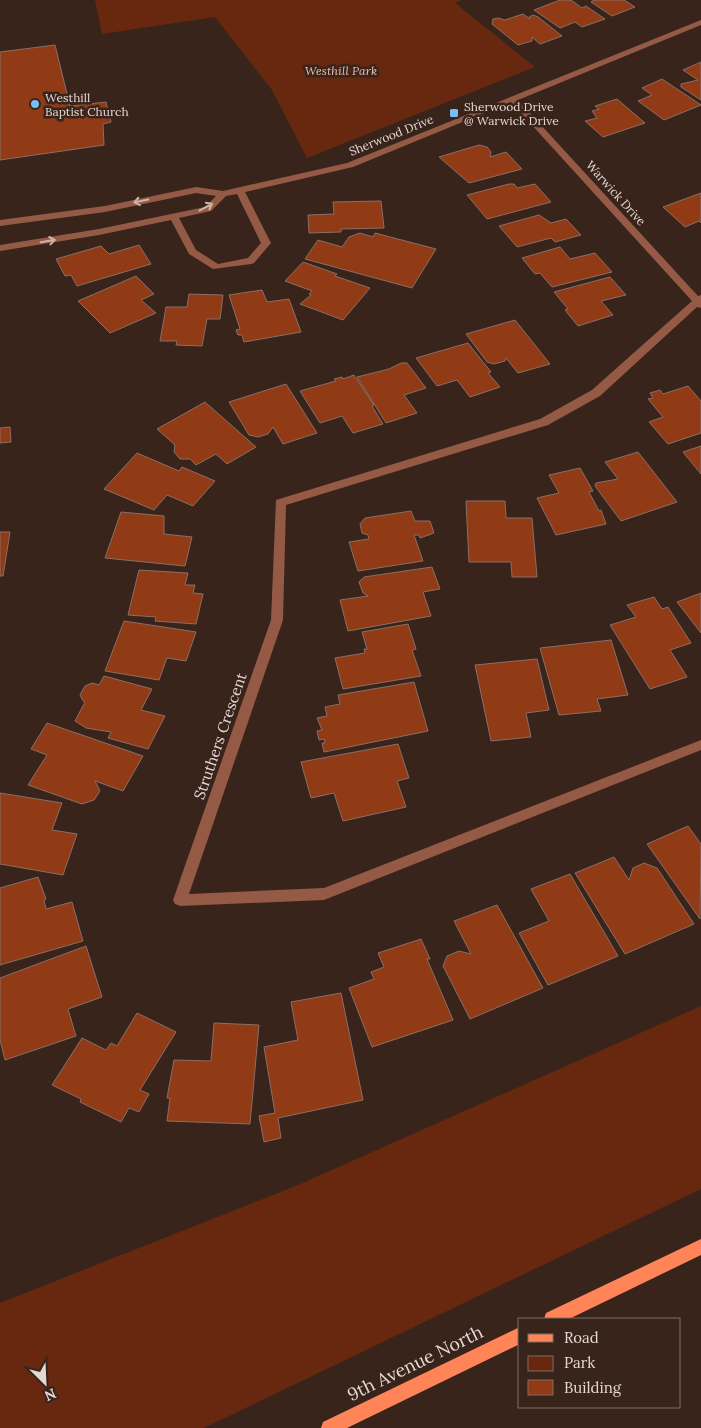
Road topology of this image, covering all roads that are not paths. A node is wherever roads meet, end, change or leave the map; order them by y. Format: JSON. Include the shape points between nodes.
{"nodes":[{"id":1,"x":701,"y":22,"type":"edge"},
{"id":2,"x":513,"y":98,"type":"junction"},
{"id":3,"x":240,"y":191,"type":"junction"},
{"id":4,"x":223,"y":194,"type":"junction"},
{"id":5,"x":174,"y":217,"type":"junction"},
{"id":6,"x":0,"y":223,"type":"edge"},
{"id":7,"x":0,"y":248,"type":"edge"},
{"id":8,"x":700,"y":301,"type":"edge"},
{"id":9,"x":701,"y":745,"type":"edge"},
{"id":10,"x":701,"y":1246,"type":"edge"},
{"id":11,"x":554,"y":1318,"type":"edge"},
{"id":12,"x":518,"y":1336,"type":"edge"},
{"id":13,"x":329,"y":1428,"type":"edge"}],
"edges":[{"from":1,"to":2,"type":"street","name":"Sherwood Drive"},
{"from":2,"to":3,"type":"street","name":"Sherwood Drive","via":[[350,165]]},
{"from":2,"to":8,"type":"street","name":"Warwick Drive"},
{"from":3,"to":4,"type":"street","name":"Sherwood Drive"},
{"from":3,"to":5,"type":"street","via":[[266,243],[251,261],[216,267],[192,252]]},
{"from":5,"to":4,"type":"street","one_way":true,"via":[[208,209]]},
{"from":4,"to":6,"type":"street","name":"Sherwood Drive","one_way":true,"via":[[196,190],[105,209]]},
{"from":7,"to":5,"type":"street","one_way":true},
{"from":8,"to":9,"type":"street","name":"Struthers Crescent","via":[[596,393],[544,422],[280,503],[277,620],[180,900],[324,894]]},
{"from":10,"to":11,"type":"main road"},
{"from":12,"to":13,"type":"main road","name":"9th Avenue North"}]}
